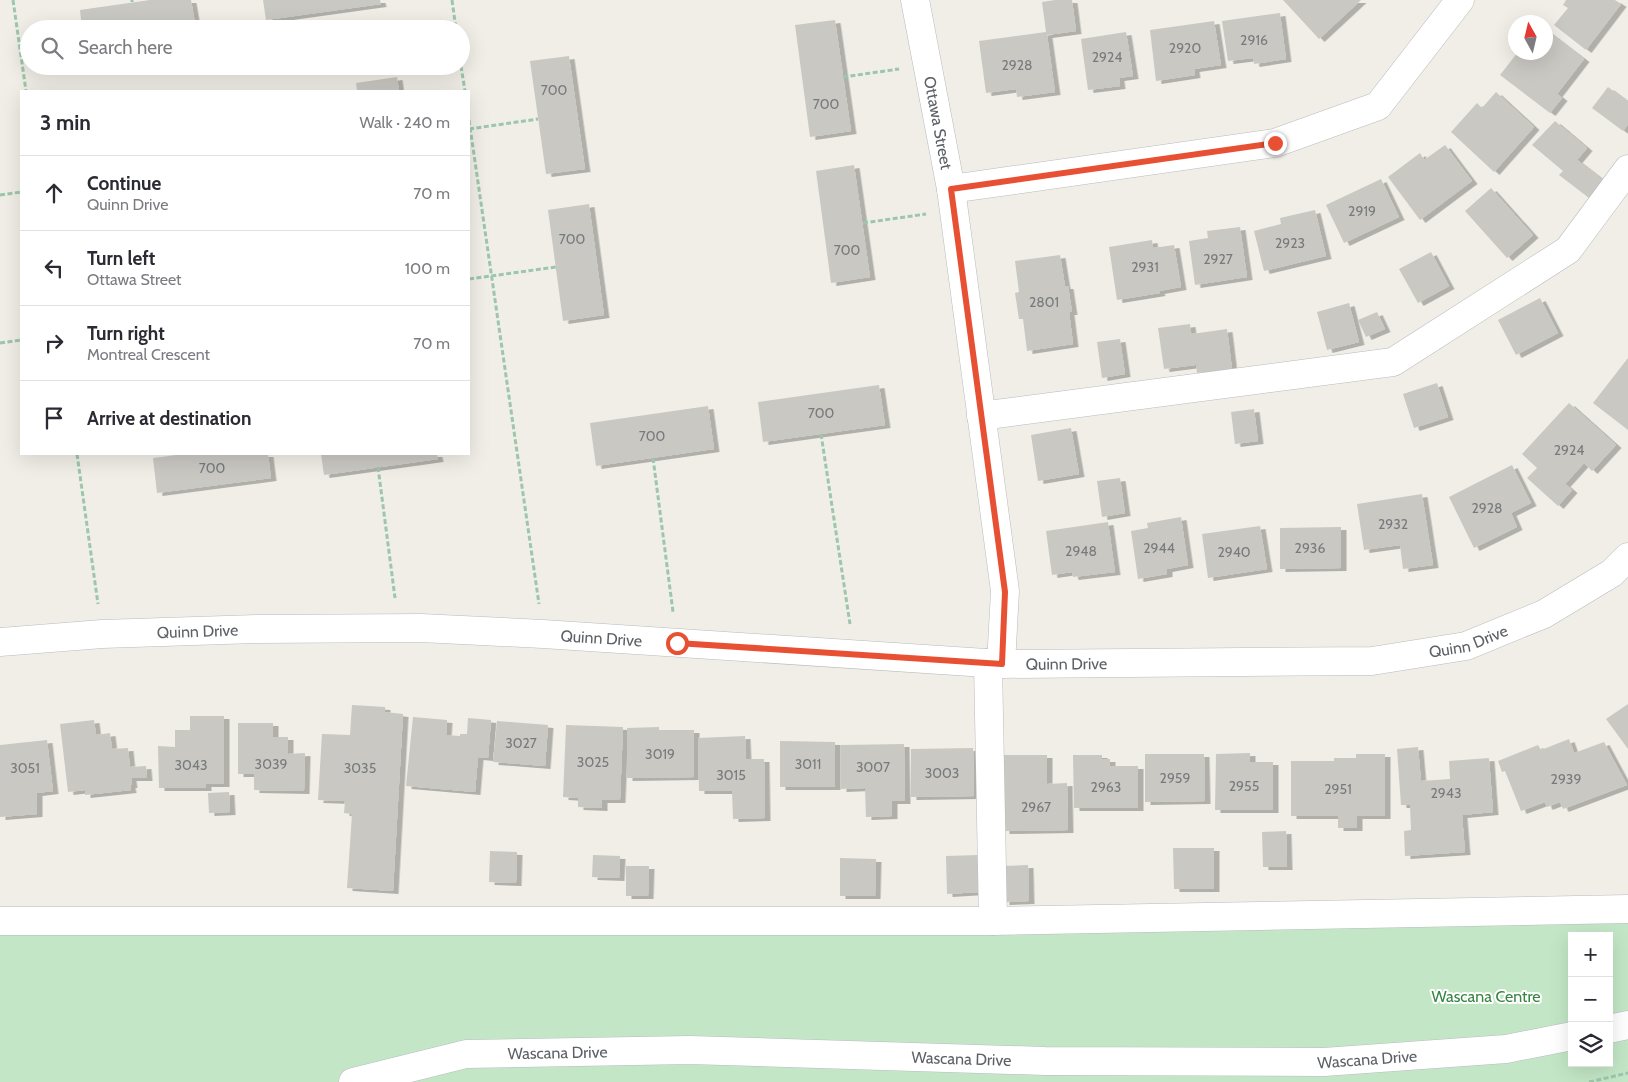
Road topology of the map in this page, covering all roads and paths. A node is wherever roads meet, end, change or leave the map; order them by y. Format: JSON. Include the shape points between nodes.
{"nodes":[{"id":1,"x":13,"y":0,"type":"edge"},
{"id":2,"x":452,"y":0,"type":"edge"},
{"id":3,"x":915,"y":0,"type":"edge"},
{"id":4,"x":1460,"y":0,"type":"edge"},
{"id":5,"x":455,"y":20,"type":"edge"},
{"id":6,"x":20,"y":49,"type":"edge"},
{"id":7,"x":927,"y":65,"type":"junction"},
{"id":8,"x":24,"y":75,"type":"edge"},
{"id":9,"x":462,"y":75,"type":"edge"},
{"id":10,"x":843,"y":77,"type":"dead end"},
{"id":11,"x":26,"y":90,"type":"edge"},
{"id":12,"x":465,"y":90,"type":"edge"},
{"id":13,"x":538,"y":119,"type":"dead end"},
{"id":14,"x":470,"y":129,"type":"edge"},
{"id":15,"x":470,"y":136,"type":"edge"},
{"id":16,"x":1628,"y":169,"type":"edge"},
{"id":17,"x":20,"y":192,"type":"edge"},
{"id":18,"x":0,"y":195,"type":"edge"},
{"id":19,"x":952,"y":199,"type":"junction"},
{"id":20,"x":862,"y":223,"type":"dead end"},
{"id":21,"x":556,"y":267,"type":"dead end"},
{"id":22,"x":491,"y":276,"type":"junction"},
{"id":23,"x":470,"y":279,"type":"edge"},
{"id":24,"x":20,"y":340,"type":"edge"},
{"id":25,"x":0,"y":343,"type":"edge"},
{"id":26,"x":981,"y":416,"type":"junction"},
{"id":27,"x":820,"y":434,"type":"dead end"},
{"id":28,"x":77,"y":455,"type":"edge"},
{"id":29,"x":653,"y":458,"type":"dead end"},
{"id":30,"x":378,"y":467,"type":"dead end"},
{"id":31,"x":1628,"y":557,"type":"edge"},
{"id":32,"x":399,"y":628,"type":"junction"},
{"id":33,"x":102,"y":634,"type":"junction"},
{"id":34,"x":543,"y":634,"type":"junction"},
{"id":35,"x":0,"y":642,"type":"edge"},
{"id":36,"x":677,"y":643,"type":"junction"},
{"id":37,"x":855,"y":654,"type":"junction"},
{"id":38,"x":995,"y":663,"type":"junction"},
{"id":39,"x":1628,"y":909,"type":"edge"},
{"id":40,"x":0,"y":921,"type":"edge"},
{"id":41,"x":993,"y":922,"type":"junction"},
{"id":42,"x":1628,"y":1025,"type":"edge"},
{"id":43,"x":1613,"y":1028,"type":"edge"},
{"id":44,"x":1568,"y":1037,"type":"edge"},
{"id":45,"x":1628,"y":1072,"type":"edge"},
{"id":46,"x":353,"y":1082,"type":"edge"},
{"id":47,"x":1589,"y":1082,"type":"edge"}],
"edges":[{"from":1,"to":6,"type":"path"},
{"from":2,"to":5,"type":"path"},
{"from":3,"to":7,"type":"street","name":"Ottawa Street"},
{"from":4,"to":19,"type":"street","via":[[1378,106],[1275,143]]},
{"from":7,"to":10,"type":"path"},
{"from":7,"to":19,"type":"street","name":"Ottawa Street"},
{"from":8,"to":11,"type":"path"},
{"from":9,"to":12,"type":"path"},
{"from":13,"to":14,"type":"path"},
{"from":15,"to":22,"type":"path"},
{"from":16,"to":26,"type":"street","via":[[1568,250],[1393,362]]},
{"from":17,"to":18,"type":"path"},
{"from":19,"to":20,"type":"path"},
{"from":19,"to":26,"type":"street","name":"Ottawa Street"},
{"from":21,"to":22,"type":"path"},
{"from":22,"to":23,"type":"path"},
{"from":22,"to":34,"type":"path"},
{"from":24,"to":25,"type":"path"},
{"from":26,"to":38,"type":"street","name":"Ottawa Street","via":[[1005,592]]},
{"from":27,"to":37,"type":"path"},
{"from":28,"to":33,"type":"path"},
{"from":29,"to":36,"type":"path"},
{"from":30,"to":32,"type":"path"},
{"from":31,"to":38,"type":"street","name":"Quinn Drive","via":[[1612,573],[1544,614],[1466,646],[1372,661]]},
{"from":32,"to":33,"type":"street","name":"Quinn Drive","via":[[257,628]]},
{"from":32,"to":34,"type":"street","name":"Quinn Drive"},
{"from":33,"to":35,"type":"street","name":"Quinn Drive"},
{"from":34,"to":36,"type":"street","name":"Quinn Drive"},
{"from":36,"to":37,"type":"street","name":"Quinn Drive"},
{"from":37,"to":38,"type":"street","name":"Quinn Drive"},
{"from":38,"to":41,"type":"street","name":"Ottawa Street"},
{"from":39,"to":41,"type":"street"},
{"from":40,"to":41,"type":"street"},
{"from":42,"to":43,"type":"street"},
{"from":44,"to":46,"type":"street","name":"Wascana Drive","via":[[1506,1049],[1324,1062],[1045,1061],[690,1050],[466,1054]]},
{"from":45,"to":47,"type":"path"}]}
